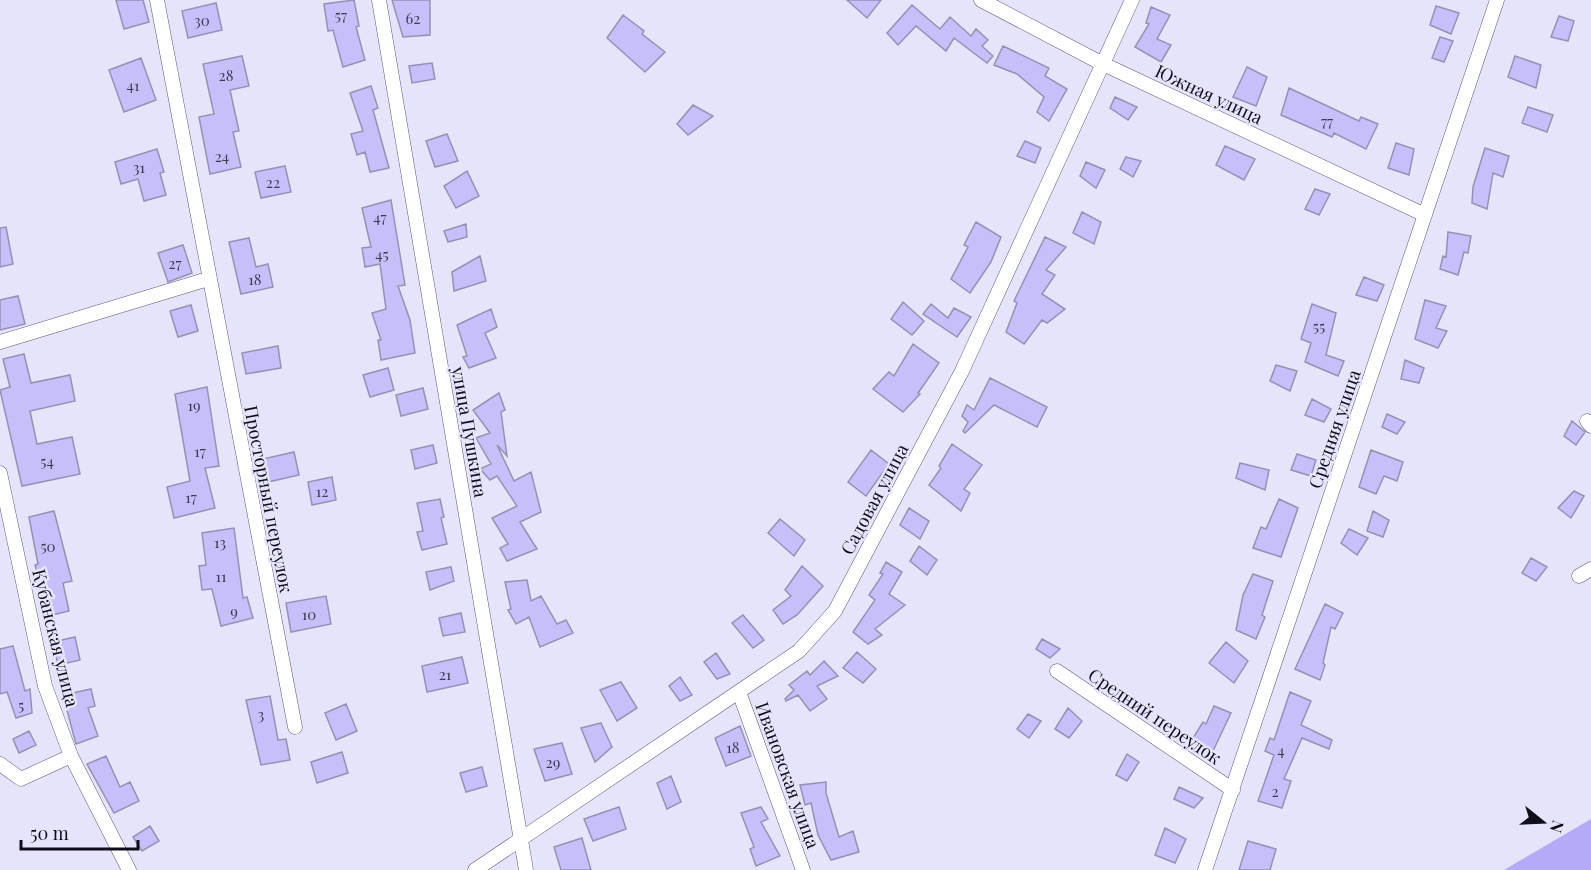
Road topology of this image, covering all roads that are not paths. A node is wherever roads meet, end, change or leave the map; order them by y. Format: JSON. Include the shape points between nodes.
{"nodes":[{"id":1,"x":157,"y":0,"type":"edge"},
{"id":2,"x":379,"y":0,"type":"edge"},
{"id":3,"x":981,"y":0,"type":"edge"},
{"id":4,"x":1132,"y":0,"type":"edge"},
{"id":5,"x":1497,"y":0,"type":"edge"},
{"id":6,"x":1101,"y":63,"type":"junction"},
{"id":7,"x":1425,"y":215,"type":"junction"},
{"id":8,"x":208,"y":279,"type":"junction"},
{"id":9,"x":0,"y":342,"type":"edge"},
{"id":10,"x":0,"y":473,"type":"edge"},
{"id":11,"x":1057,"y":671,"type":"dead end"},
{"id":12,"x":739,"y":692,"type":"junction"},
{"id":13,"x":295,"y":727,"type":"dead end"},
{"id":14,"x":71,"y":756,"type":"junction"},
{"id":15,"x":0,"y":764,"type":"edge"},
{"id":16,"x":1233,"y":790,"type":"junction"},
{"id":17,"x":520,"y":840,"type":"junction"},
{"id":18,"x":129,"y":870,"type":"edge"},
{"id":19,"x":475,"y":870,"type":"edge"},
{"id":20,"x":526,"y":870,"type":"edge"},
{"id":21,"x":803,"y":870,"type":"edge"},
{"id":22,"x":1205,"y":870,"type":"edge"}],
"edges":[{"from":1,"to":8,"type":"street","name":"Просторный переулок"},
{"from":2,"to":17,"type":"street","name":"улица Пушкина"},
{"from":3,"to":6,"type":"street","name":"Южная улица"},
{"from":4,"to":6,"type":"street","name":"Садовая улица"},
{"from":5,"to":7,"type":"street","name":"Средняя улица"},
{"from":6,"to":7,"type":"street","name":"Южная улица"},
{"from":6,"to":12,"type":"street","name":"Садовая улица","via":[[962,371],[835,611],[799,651]]},
{"from":7,"to":16,"type":"street","name":"Средняя улица"},
{"from":8,"to":9,"type":"street"},
{"from":8,"to":13,"type":"street","name":"Просторный переулок"},
{"from":10,"to":14,"type":"street","name":"Кубанская улица","via":[[45,686]]},
{"from":11,"to":16,"type":"street","name":"Средний переулок"},
{"from":12,"to":17,"type":"street","name":"Садовая улица"},
{"from":12,"to":21,"type":"street","name":"Ивановская улица"},
{"from":14,"to":15,"type":"street","via":[[21,779]]},
{"from":14,"to":18,"type":"street","name":"Кубанская улица"},
{"from":16,"to":22,"type":"street","name":"Средняя улица"},
{"from":17,"to":19,"type":"street","name":"Садовая улица"},
{"from":17,"to":20,"type":"street","name":"улица Пушкина"}]}
